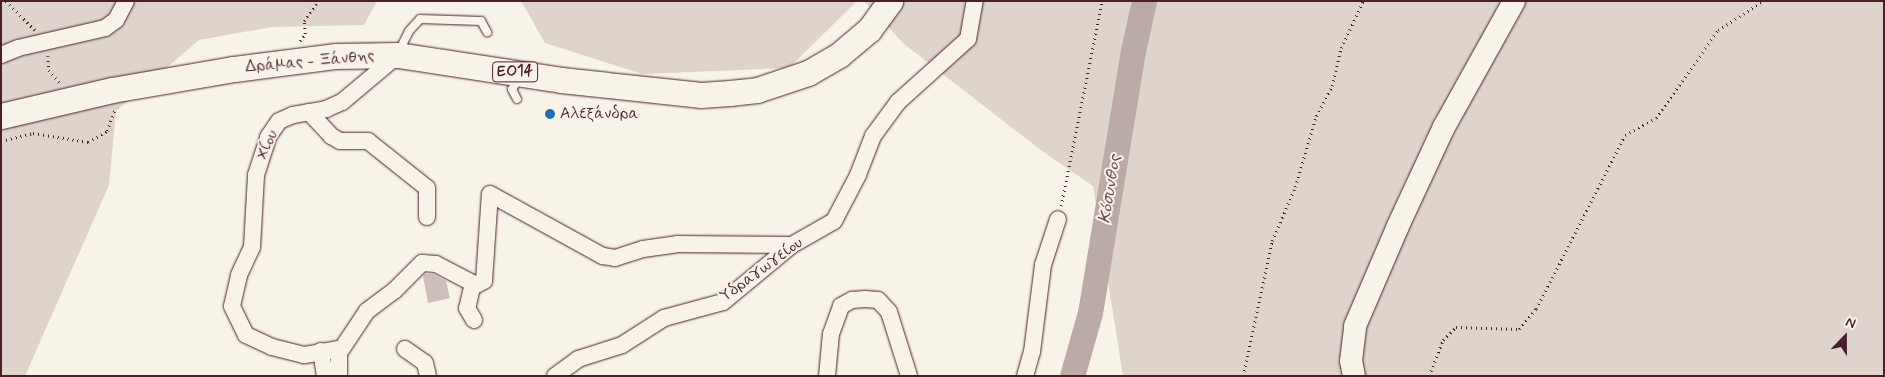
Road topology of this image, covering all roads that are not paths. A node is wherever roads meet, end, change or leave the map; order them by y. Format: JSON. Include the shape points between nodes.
{"nodes":[{"id":1,"x":126,"y":1,"type":"edge"},
{"id":2,"x":890,"y":1,"type":"edge"},
{"id":3,"x":975,"y":1,"type":"edge"},
{"id":4,"x":1514,"y":1,"type":"edge"},
{"id":5,"x":487,"y":32,"type":"dead end"},
{"id":6,"x":1,"y":55,"type":"edge"},
{"id":7,"x":398,"y":55,"type":"junction"},
{"id":8,"x":522,"y":74,"type":"junction"},
{"id":9,"x":517,"y":99,"type":"dead end"},
{"id":10,"x":308,"y":112,"type":"junction"},
{"id":11,"x":1,"y":116,"type":"edge"},
{"id":12,"x":427,"y":216,"type":"dead end"},
{"id":13,"x":1058,"y":219,"type":"road end"},
{"id":14,"x":792,"y":245,"type":"junction"},
{"id":15,"x":473,"y":283,"type":"junction"},
{"id":16,"x":474,"y":320,"type":"dead end"},
{"id":17,"x":405,"y":349,"type":"dead end"},
{"id":18,"x":341,"y":350,"type":"junction"},
{"id":19,"x":321,"y":351,"type":"junction"},
{"id":20,"x":325,"y":376,"type":"edge"},
{"id":21,"x":339,"y":376,"type":"edge"},
{"id":22,"x":428,"y":376,"type":"edge"},
{"id":23,"x":555,"y":376,"type":"edge"},
{"id":24,"x":827,"y":376,"type":"edge"},
{"id":25,"x":909,"y":376,"type":"edge"},
{"id":26,"x":1025,"y":376,"type":"edge"},
{"id":27,"x":1354,"y":376,"type":"edge"}],
"edges":[{"from":1,"to":6,"type":"street","via":[[116,20],[106,28],[18,48]]},
{"from":2,"to":8,"type":"main road","name":"Δράμας - Ξάνθης","number":"ΕΟ14","via":[[869,30],[839,55],[808,73],[757,90],[701,96]]},
{"from":3,"to":14,"type":"street","name":"Υδραγωγείου","via":[[968,39],[898,102],[873,136],[858,175],[834,221]]},
{"from":4,"to":27,"type":"street","via":[[1444,127],[1355,326],[1350,361]]},
{"from":5,"to":7,"type":"lane","via":[[481,21],[420,19],[409,31]]},
{"from":7,"to":8,"type":"main road","name":"Δράμας - Ξάνθης","number":"ΕΟ14"},
{"from":7,"to":10,"type":"street","name":"Χίου","via":[[342,102],[326,110]]},
{"from":7,"to":11,"type":"main road","name":"Δράμας - Ξάνθης","number":"ΕΟ14","via":[[302,60],[112,90]]},
{"from":8,"to":9,"type":"lane","via":[[512,90]]},
{"from":10,"to":12,"type":"street","via":[[331,136],[340,140],[368,141],[427,188]]},
{"from":10,"to":19,"type":"street","name":"Χίου","via":[[279,121],[268,136],[256,175],[252,247],[239,275],[232,306],[246,335],[298,354]]},
{"from":13,"to":26,"type":"street","via":[[1043,265],[1032,352]]},
{"from":14,"to":15,"type":"street","via":[[677,244],[643,249],[615,258],[603,256],[493,194],[487,199],[486,274],[484,281]]},
{"from":14,"to":23,"type":"street","name":"Υδραγωγείου","via":[[723,302],[664,318],[622,345],[578,359]]},
{"from":15,"to":16,"type":"street","via":[[467,308]]},
{"from":15,"to":18,"type":"street","via":[[436,264],[422,263],[394,291],[367,311]]},
{"from":17,"to":22,"type":"street","via":[[425,363]]},
{"from":18,"to":19,"type":"street"},
{"from":18,"to":21,"type":"street"},
{"from":19,"to":20,"type":"street"},
{"from":24,"to":25,"type":"street","via":[[831,334],[841,306],[852,300],[865,299],[878,300],[889,312]]}]}
